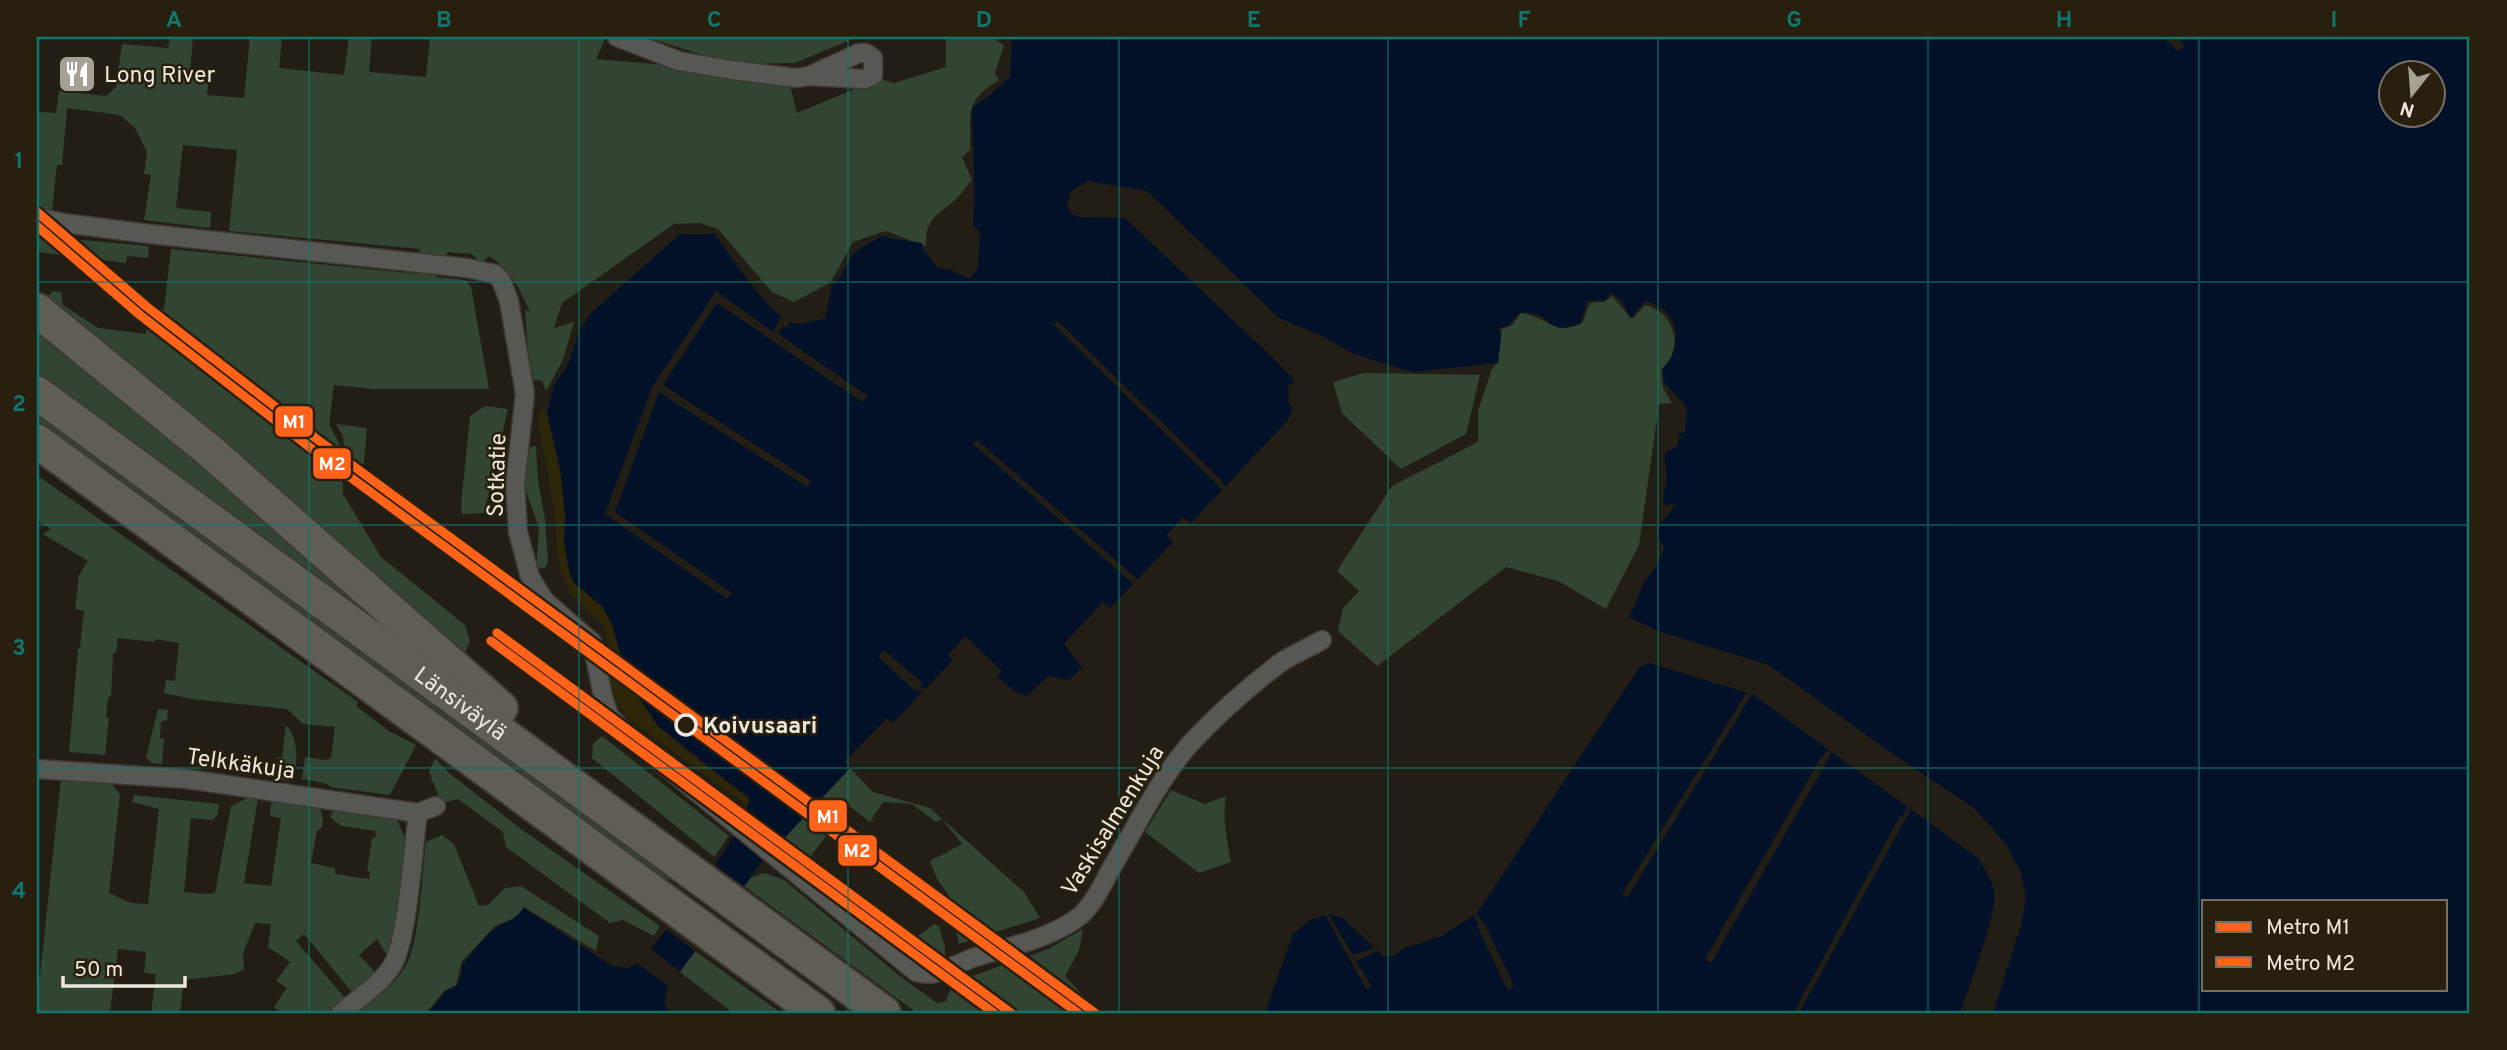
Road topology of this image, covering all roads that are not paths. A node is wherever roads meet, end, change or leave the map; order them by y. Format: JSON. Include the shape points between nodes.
{"nodes":[{"id":1,"x":617,"y":37,"type":"edge"},
{"id":2,"x":809,"y":76,"type":"dead end"},
{"id":3,"x":37,"y":217,"type":"edge"},
{"id":4,"x":37,"y":310,"type":"edge"},
{"id":5,"x":37,"y":393,"type":"edge"},
{"id":6,"x":37,"y":441,"type":"edge"},
{"id":7,"x":1322,"y":640,"type":"dead end"},
{"id":8,"x":37,"y":769,"type":"edge"},
{"id":9,"x":436,"y":806,"type":"dead end"},
{"id":10,"x":418,"y":813,"type":"junction"},
{"id":11,"x":633,"y":830,"type":"junction"},
{"id":12,"x":916,"y":972,"type":"joint"},
{"id":13,"x":341,"y":1013,"type":"edge"},
{"id":14,"x":818,"y":1013,"type":"edge"},
{"id":15,"x":884,"y":1013,"type":"edge"}],
"edges":[{"from":1,"to":2,"type":"street","via":[[679,61]]},
{"from":3,"to":12,"type":"street","name":"Sotkatie","via":[[495,274],[507,291],[525,394],[515,484],[518,532],[530,577],[545,601],[592,642],[609,715],[627,735]]},
{"from":4,"to":11,"type":"highway","via":[[211,452],[508,715],[586,775]]},
{"from":5,"to":11,"type":"highway","name":"Länsiväylä"},
{"from":6,"to":14,"type":"highway","name":"Länsiväylä"},
{"from":7,"to":12,"type":"street","name":"Vaskisalmenkuja","via":[[1282,662],[1190,744],[1171,767],[1103,885],[1080,915],[1044,936],[935,975]]},
{"from":8,"to":10,"type":"street","name":"Telkkäkuja","via":[[187,779]]},
{"from":9,"to":10,"type":"street","name":"Telkkäkuja"},
{"from":10,"to":13,"type":"street","via":[[396,958],[381,979]]},
{"from":11,"to":15,"type":"highway","name":"Länsiväylä"}]}
